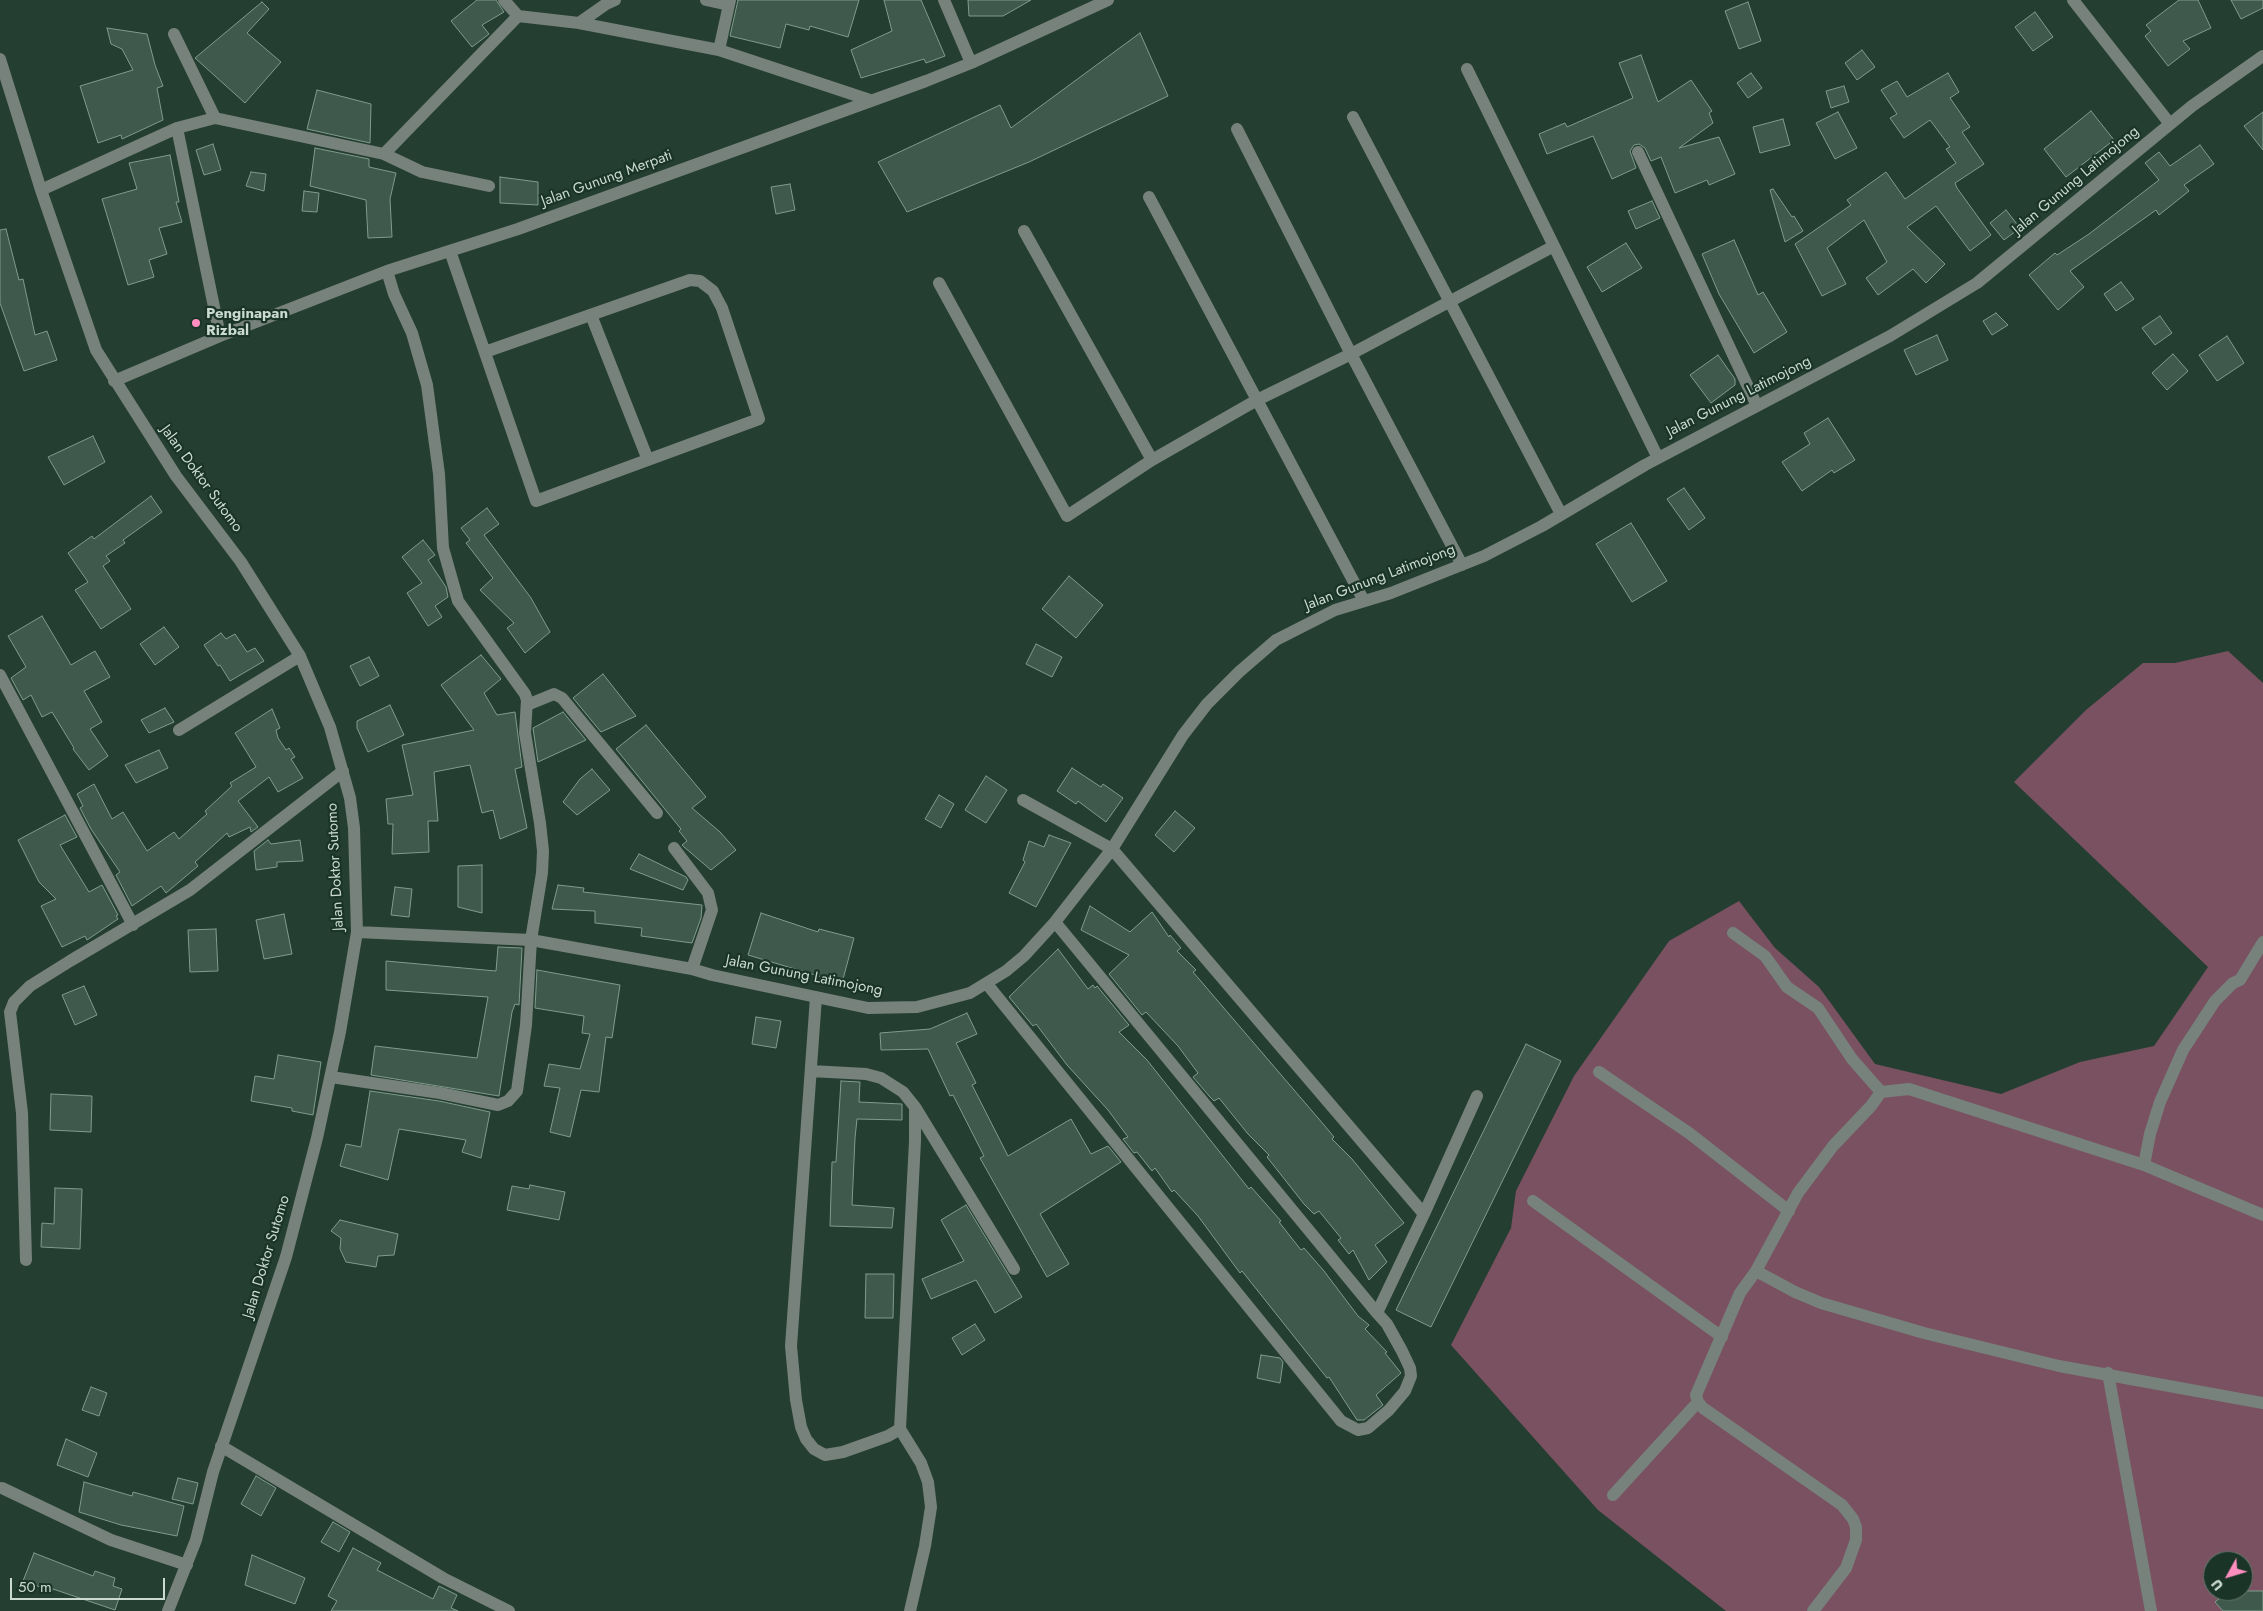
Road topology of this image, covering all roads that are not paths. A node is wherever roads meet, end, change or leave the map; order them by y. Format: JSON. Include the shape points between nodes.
{"nodes":[{"id":1,"x":504,"y":0,"type":"edge"},
{"id":2,"x":615,"y":0,"type":"edge"},
{"id":3,"x":706,"y":0,"type":"edge"},
{"id":4,"x":944,"y":0,"type":"edge"},
{"id":5,"x":1108,"y":0,"type":"edge"},
{"id":6,"x":2073,"y":0,"type":"edge"},
{"id":7,"x":729,"y":3,"type":"edge"},
{"id":8,"x":518,"y":16,"type":"junction"},
{"id":9,"x":579,"y":23,"type":"junction"},
{"id":10,"x":174,"y":34,"type":"dead end"},
{"id":11,"x":719,"y":50,"type":"junction"},
{"id":12,"x":2263,"y":56,"type":"edge"},
{"id":13,"x":0,"y":59,"type":"edge"},
{"id":14,"x":971,"y":63,"type":"junction"},
{"id":15,"x":1467,"y":69,"type":"dead end"},
{"id":16,"x":870,"y":100,"type":"junction"},
{"id":17,"x":1353,"y":117,"type":"dead end"},
{"id":18,"x":215,"y":118,"type":"junction"},
{"id":19,"x":2170,"y":124,"type":"junction"},
{"id":20,"x":177,"y":128,"type":"junction"},
{"id":21,"x":1237,"y":129,"type":"dead end"},
{"id":22,"x":1638,"y":152,"type":"dead end"},
{"id":23,"x":384,"y":154,"type":"junction"},
{"id":24,"x":489,"y":186,"type":"dead end"},
{"id":25,"x":41,"y":190,"type":"junction"},
{"id":26,"x":1149,"y":197,"type":"dead end"},
{"id":27,"x":1024,"y":231,"type":"dead end"},
{"id":28,"x":1554,"y":246,"type":"junction"},
{"id":29,"x":450,"y":251,"type":"junction"},
{"id":30,"x":387,"y":271,"type":"junction"},
{"id":31,"x":939,"y":283,"type":"dead end"},
{"id":32,"x":1450,"y":302,"type":"junction"},
{"id":33,"x":591,"y":315,"type":"junction"},
{"id":34,"x":220,"y":336,"type":"junction"},
{"id":35,"x":485,"y":352,"type":"junction"},
{"id":36,"x":1350,"y":354,"type":"junction"},
{"id":37,"x":114,"y":381,"type":"junction"},
{"id":38,"x":1257,"y":400,"type":"junction"},
{"id":39,"x":1757,"y":406,"type":"junction"},
{"id":40,"x":1658,"y":458,"type":"junction"},
{"id":41,"x":648,"y":460,"type":"junction"},
{"id":42,"x":1152,"y":460,"type":"junction"},
{"id":43,"x":1561,"y":514,"type":"junction"},
{"id":44,"x":1462,"y":564,"type":"junction"},
{"id":45,"x":1364,"y":601,"type":"junction"},
{"id":46,"x":300,"y":656,"type":"junction"},
{"id":47,"x":0,"y":675,"type":"edge"},
{"id":48,"x":527,"y":705,"type":"junction"},
{"id":49,"x":179,"y":730,"type":"dead end"},
{"id":50,"x":343,"y":771,"type":"junction"},
{"id":51,"x":1023,"y":800,"type":"dead end"},
{"id":52,"x":657,"y":813,"type":"dead end"},
{"id":53,"x":674,"y":848,"type":"dead end"},
{"id":54,"x":1112,"y":849,"type":"junction"},
{"id":55,"x":1055,"y":922,"type":"junction"},
{"id":56,"x":133,"y":925,"type":"junction"},
{"id":57,"x":357,"y":932,"type":"junction"},
{"id":58,"x":1733,"y":933,"type":"dead end"},
{"id":59,"x":531,"y":940,"type":"junction"},
{"id":60,"x":2263,"y":942,"type":"edge"},
{"id":61,"x":692,"y":969,"type":"junction"},
{"id":62,"x":987,"y":984,"type":"junction"},
{"id":63,"x":816,"y":997,"type":"junction"},
{"id":64,"x":811,"y":1071,"type":"junction"},
{"id":65,"x":1599,"y":1072,"type":"dead end"},
{"id":66,"x":331,"y":1077,"type":"junction"},
{"id":67,"x":1881,"y":1092,"type":"junction"},
{"id":68,"x":1477,"y":1096,"type":"dead end"},
{"id":69,"x":915,"y":1108,"type":"junction"},
{"id":70,"x":2144,"y":1165,"type":"junction"},
{"id":71,"x":1533,"y":1201,"type":"dead end"},
{"id":72,"x":1789,"y":1211,"type":"junction"},
{"id":73,"x":1424,"y":1214,"type":"junction"},
{"id":74,"x":2263,"y":1215,"type":"edge"},
{"id":75,"x":26,"y":1260,"type":"dead end"},
{"id":76,"x":1014,"y":1270,"type":"dead end"},
{"id":77,"x":1756,"y":1271,"type":"junction"},
{"id":78,"x":1377,"y":1313,"type":"junction"},
{"id":79,"x":1722,"y":1337,"type":"junction"},
{"id":80,"x":2108,"y":1373,"type":"junction"},
{"id":81,"x":1698,"y":1402,"type":"junction"},
{"id":82,"x":2263,"y":1403,"type":"edge"},
{"id":83,"x":900,"y":1430,"type":"junction"},
{"id":84,"x":221,"y":1446,"type":"junction"},
{"id":85,"x":2,"y":1488,"type":"dead end"},
{"id":86,"x":1613,"y":1495,"type":"dead end"},
{"id":87,"x":187,"y":1565,"type":"junction"},
{"id":88,"x":168,"y":1611,"type":"edge"},
{"id":89,"x":509,"y":1611,"type":"edge"},
{"id":90,"x":910,"y":1611,"type":"edge"},
{"id":91,"x":1813,"y":1611,"type":"edge"},
{"id":92,"x":2151,"y":1611,"type":"edge"}],
"edges":[{"from":1,"to":8,"type":"street"},
{"from":2,"to":9,"type":"street"},
{"from":3,"to":7,"type":"street"},
{"from":4,"to":14,"type":"street"},
{"from":5,"to":14,"type":"street","name":"Jalan Gunung Merpati"},
{"from":6,"to":19,"type":"street"},
{"from":7,"to":11,"type":"street"},
{"from":8,"to":9,"type":"street"},
{"from":8,"to":23,"type":"street"},
{"from":9,"to":11,"type":"street"},
{"from":10,"to":18,"type":"street"},
{"from":11,"to":16,"type":"street"},
{"from":12,"to":19,"type":"street","name":"Jalan Gunung Latimojong"},
{"from":13,"to":25,"type":"street","name":"Jalan Doktor Sutomo"},
{"from":14,"to":16,"type":"street","name":"Jalan Gunung Merpati"},
{"from":15,"to":28,"type":"street"},
{"from":16,"to":29,"type":"street","name":"Jalan Gunung Merpati"},
{"from":17,"to":32,"type":"street"},
{"from":18,"to":20,"type":"street"},
{"from":18,"to":23,"type":"street"},
{"from":19,"to":39,"type":"street","name":"Jalan Gunung Latimojong","via":[[1977,283],[1890,336]]},
{"from":20,"to":25,"type":"street"},
{"from":20,"to":34,"type":"street"},
{"from":21,"to":36,"type":"street"},
{"from":22,"to":39,"type":"street"},
{"from":23,"to":24,"type":"street","via":[[422,172]]},
{"from":25,"to":37,"type":"street","name":"Jalan Doktor Sutomo","via":[[96,350]]},
{"from":26,"to":38,"type":"street"},
{"from":27,"to":42,"type":"street"},
{"from":28,"to":32,"type":"street"},
{"from":28,"to":40,"type":"street"},
{"from":29,"to":30,"type":"street","name":"Jalan Gunung Merpati"},
{"from":29,"to":35,"type":"street"},
{"from":30,"to":34,"type":"street","name":"Jalan Gunung Merpati"},
{"from":30,"to":48,"type":"street","via":[[412,332],[427,385],[443,548],[458,601],[525,694]]},
{"from":31,"to":42,"type":"street","via":[[1067,516]]},
{"from":32,"to":36,"type":"street"},
{"from":32,"to":43,"type":"street"},
{"from":33,"to":35,"type":"street"},
{"from":33,"to":41,"type":"street"},
{"from":33,"to":41,"type":"street","via":[[690,280],[700,281],[712,290],[722,308],[759,419]]},
{"from":34,"to":37,"type":"street","name":"Jalan Gunung Merpati"},
{"from":35,"to":41,"type":"street","via":[[536,501]]},
{"from":36,"to":38,"type":"street"},
{"from":36,"to":44,"type":"street"},
{"from":37,"to":46,"type":"street","name":"Jalan Doktor Sutomo","via":[[176,476],[241,562]]},
{"from":38,"to":42,"type":"street"},
{"from":38,"to":45,"type":"street"},
{"from":39,"to":40,"type":"street","name":"Jalan Gunung Latimojong"},
{"from":40,"to":43,"type":"street","name":"Jalan Gunung Latimojong"},
{"from":43,"to":44,"type":"street","name":"Jalan Gunung Latimojong","via":[[1506,545]]},
{"from":44,"to":45,"type":"street","name":"Jalan Gunung Latimojong"},
{"from":45,"to":54,"type":"street","name":"Jalan Gunung Latimojong","via":[[1335,610],[1276,640],[1239,672],[1183,734]]},
{"from":46,"to":49,"type":"street"},
{"from":46,"to":50,"type":"street","name":"Jalan Doktor Sutomo","via":[[330,727]]},
{"from":47,"to":56,"type":"street"},
{"from":48,"to":52,"type":"street","via":[[554,694],[562,698]]},
{"from":48,"to":59,"type":"street","via":[[525,733],[543,850]]},
{"from":50,"to":56,"type":"street","via":[[190,890]]},
{"from":50,"to":57,"type":"street","name":"Jalan Doktor Sutomo","via":[[354,828]]},
{"from":51,"to":54,"type":"street"},
{"from":53,"to":61,"type":"street","via":[[708,893],[712,910]]},
{"from":54,"to":55,"type":"street","name":"Jalan Gunung Latimojong"},
{"from":54,"to":73,"type":"street"},
{"from":55,"to":62,"type":"street","name":"Jalan Gunung Latimojong","via":[[1024,956]]},
{"from":55,"to":78,"type":"street"},
{"from":56,"to":75,"type":"street","via":[[30,986],[14,1002],[10,1012],[22,1114]]},
{"from":57,"to":59,"type":"street","name":"Jalan Gunung Latimojong"},
{"from":57,"to":66,"type":"street","name":"Jalan Doktor Sutomo"},
{"from":58,"to":67,"type":"street","via":[[1765,956],[1787,987],[1818,1008],[1852,1059]]},
{"from":59,"to":61,"type":"street","name":"Jalan Gunung Latimojong"},
{"from":59,"to":66,"type":"street","via":[[526,1025],[517,1091],[508,1101],[498,1105]]},
{"from":60,"to":70,"type":"street","via":[[2240,980],[2214,1001],[2183,1050],[2160,1102]]},
{"from":61,"to":63,"type":"street","name":"Jalan Gunung Latimojong"},
{"from":62,"to":63,"type":"street","name":"Jalan Gunung Latimojong","via":[[955,998],[894,1009],[868,1008]]},
{"from":62,"to":78,"type":"street","via":[[1340,1421],[1358,1430],[1368,1428],[1390,1410],[1405,1391],[1410,1376],[1402,1351]]},
{"from":63,"to":64,"type":"street"},
{"from":64,"to":69,"type":"street","via":[[881,1078],[903,1092]]},
{"from":64,"to":83,"type":"street","via":[[791,1346],[801,1427],[806,1439],[825,1455],[843,1452]]},
{"from":65,"to":72,"type":"street","via":[[1689,1133]]},
{"from":66,"to":84,"type":"street","name":"Jalan Doktor Sutomo","via":[[286,1257]]},
{"from":67,"to":70,"type":"street","via":[[1910,1089]]},
{"from":67,"to":72,"type":"street","via":[[1833,1146],[1798,1193]]},
{"from":68,"to":73,"type":"street"},
{"from":69,"to":76,"type":"street"},
{"from":69,"to":83,"type":"street"},
{"from":70,"to":74,"type":"street"},
{"from":71,"to":79,"type":"street"},
{"from":72,"to":77,"type":"street"},
{"from":73,"to":78,"type":"street"},
{"from":77,"to":79,"type":"street","via":[[1740,1293]]},
{"from":77,"to":80,"type":"street","via":[[1795,1292],[1858,1315],[2059,1366]]},
{"from":79,"to":81,"type":"street","via":[[1700,1385],[1696,1396]]},
{"from":80,"to":82,"type":"street"},
{"from":80,"to":92,"type":"street"},
{"from":81,"to":86,"type":"street"},
{"from":81,"to":91,"type":"street","via":[[1842,1505],[1853,1519],[1856,1540],[1846,1568]]},
{"from":83,"to":90,"type":"street","via":[[921,1464],[928,1482],[931,1507]]},
{"from":84,"to":87,"type":"street","name":"Jalan Doktor Sutomo"},
{"from":84,"to":89,"type":"street","via":[[443,1578]]},
{"from":85,"to":87,"type":"street","via":[[111,1540]]},
{"from":87,"to":88,"type":"street","name":"Jalan Doktor Sutomo"}]}
